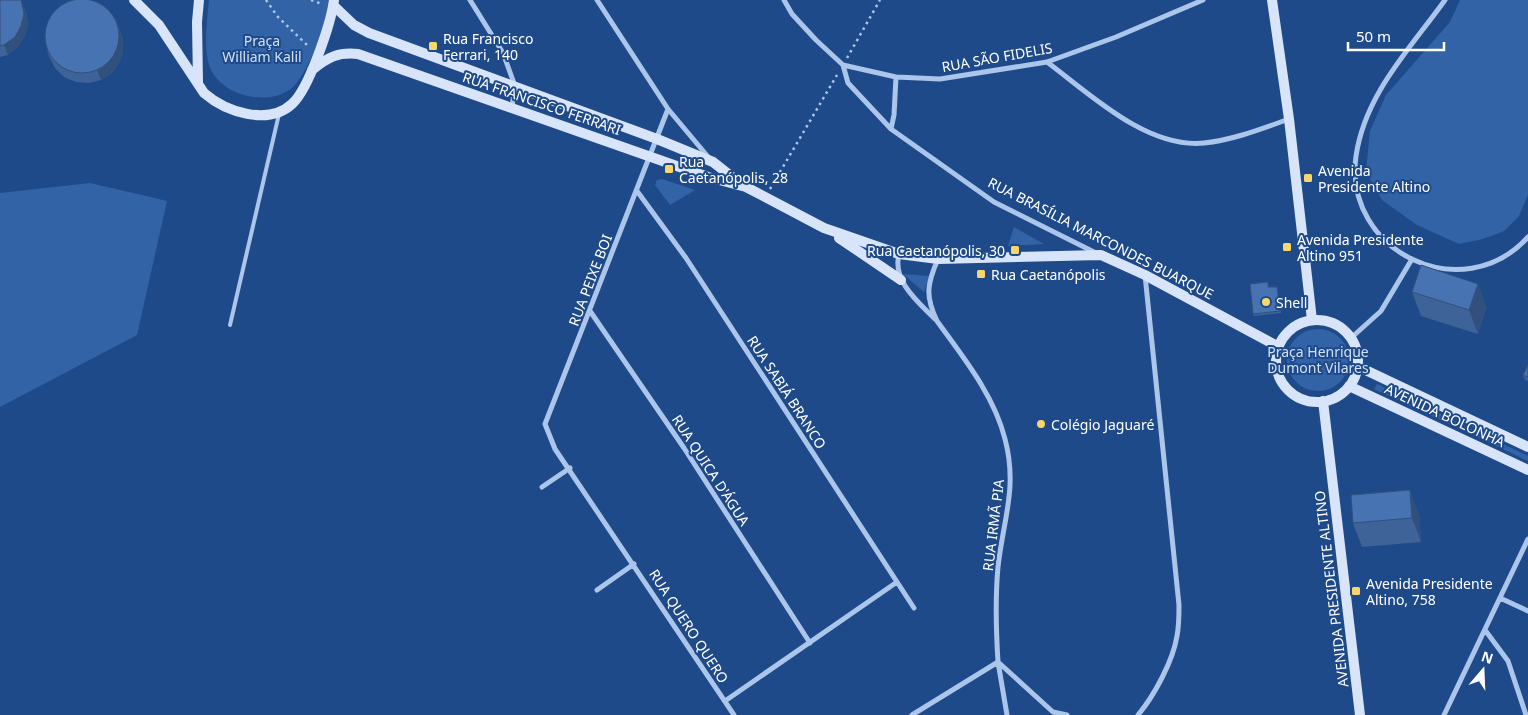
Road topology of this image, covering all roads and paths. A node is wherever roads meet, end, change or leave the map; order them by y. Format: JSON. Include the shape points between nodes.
{"nodes":[{"id":1,"x":134,"y":0,"type":"edge"},
{"id":2,"x":199,"y":0,"type":"edge"},
{"id":3,"x":266,"y":0,"type":"edge"},
{"id":4,"x":470,"y":0,"type":"edge"},
{"id":5,"x":597,"y":0,"type":"edge"},
{"id":6,"x":784,"y":0,"type":"edge"},
{"id":7,"x":880,"y":0,"type":"edge"},
{"id":8,"x":1204,"y":0,"type":"edge"},
{"id":9,"x":1272,"y":0,"type":"edge"},
{"id":10,"x":1445,"y":0,"type":"edge"},
{"id":11,"x":334,"y":2,"type":"edge"},
{"id":12,"x":1047,"y":62,"type":"junction"},
{"id":13,"x":843,"y":65,"type":"junction"},
{"id":14,"x":312,"y":70,"type":"junction"},
{"id":15,"x":896,"y":76,"type":"junction"},
{"id":16,"x":198,"y":83,"type":"junction"},
{"id":17,"x":515,"y":86,"type":"junction"},
{"id":18,"x":512,"y":107,"type":"junction"},
{"id":19,"x":668,"y":109,"type":"junction"},
{"id":20,"x":279,"y":112,"type":"junction"},
{"id":21,"x":1288,"y":119,"type":"junction"},
{"id":22,"x":891,"y":129,"type":"junction"},
{"id":23,"x":657,"y":139,"type":"junction"},
{"id":24,"x":650,"y":156,"type":"junction"},
{"id":25,"x":713,"y":162,"type":"junction"},
{"id":26,"x":746,"y":187,"type":"junction"},
{"id":27,"x":636,"y":191,"type":"junction"},
{"id":28,"x":765,"y":197,"type":"junction"},
{"id":29,"x":824,"y":228,"type":"junction"},
{"id":30,"x":1528,"y":237,"type":"edge"},
{"id":31,"x":899,"y":254,"type":"junction"},
{"id":32,"x":1100,"y":255,"type":"junction"},
{"id":33,"x":938,"y":259,"type":"junction"},
{"id":34,"x":1412,"y":259,"type":"junction"},
{"id":35,"x":1145,"y":275,"type":"junction"},
{"id":36,"x":902,"y":280,"type":"junction"},
{"id":37,"x":590,"y":311,"type":"junction"},
{"id":38,"x":1312,"y":320,"type":"junction"},
{"id":39,"x":938,"y":321,"type":"junction"},
{"id":40,"x":230,"y":325,"type":"dead end"},
{"id":41,"x":1351,"y":338,"type":"junction"},
{"id":42,"x":1279,"y":347,"type":"junction"},
{"id":43,"x":1357,"y":366,"type":"junction"},
{"id":44,"x":1349,"y":386,"type":"junction"},
{"id":45,"x":1323,"y":401,"type":"junction"},
{"id":46,"x":548,"y":412,"type":"joint"},
{"id":47,"x":1528,"y":447,"type":"edge"},
{"id":48,"x":570,"y":468,"type":"junction"},
{"id":49,"x":1528,"y":470,"type":"edge"},
{"id":50,"x":542,"y":487,"type":"dead end"},
{"id":51,"x":1528,"y":538,"type":"edge"},
{"id":52,"x":634,"y":564,"type":"junction"},
{"id":53,"x":897,"y":582,"type":"junction"},
{"id":54,"x":596,"y":590,"type":"dead end"},
{"id":55,"x":1500,"y":598,"type":"junction"},
{"id":56,"x":914,"y":608,"type":"dead end"},
{"id":57,"x":1528,"y":611,"type":"edge"},
{"id":58,"x":1485,"y":630,"type":"junction"},
{"id":59,"x":810,"y":643,"type":"junction"},
{"id":60,"x":998,"y":662,"type":"junction"},
{"id":61,"x":725,"y":701,"type":"junction"},
{"id":62,"x":1051,"y":713,"type":"edge"},
{"id":63,"x":734,"y":715,"type":"edge"},
{"id":64,"x":912,"y":715,"type":"edge"},
{"id":65,"x":1007,"y":715,"type":"edge"},
{"id":66,"x":1067,"y":715,"type":"edge"},
{"id":67,"x":1138,"y":715,"type":"edge"},
{"id":68,"x":1360,"y":715,"type":"edge"},
{"id":69,"x":1444,"y":715,"type":"edge"},
{"id":70,"x":1526,"y":715,"type":"edge"}],
"edges":[{"from":1,"to":16,"type":"main road","via":[[159,26]]},
{"from":2,"to":16,"type":"main road"},
{"from":3,"to":14,"type":"path","via":[[278,17],[314,52]]},
{"from":4,"to":17,"type":"street","via":[[503,53]]},
{"from":5,"to":19,"type":"street"},
{"from":6,"to":13,"type":"street","via":[[792,14]]},
{"from":7,"to":13,"type":"path"},
{"from":8,"to":12,"type":"street","name":"RUA SÃO FIDELIS"},
{"from":9,"to":21,"type":"main road"},
{"from":10,"to":34,"type":"street","via":[[1382,86],[1360,133],[1355,174],[1360,206],[1376,231]]},
{"from":11,"to":14,"type":"main road"},
{"from":11,"to":17,"type":"main road","name":"RUA FRANCISCO FERRARI","via":[[354,25],[369,33]]},
{"from":12,"to":15,"type":"street","name":"RUA SÃO FIDELIS","via":[[940,79]]},
{"from":12,"to":21,"type":"street","via":[[1126,120],[1173,140],[1203,143],[1242,135]]},
{"from":13,"to":15,"type":"street","name":"RUA SÃO FIDELIS"},
{"from":13,"to":22,"type":"street","name":"RUA BRASÍLIA MARCONDES BUARQUE","via":[[848,83]]},
{"from":13,"to":28,"type":"path"},
{"from":14,"to":18,"type":"main road","name":"RUA FRANCISCO FERRARI","via":[[331,56],[358,54]]},
{"from":14,"to":20,"type":"main road","via":[[293,103]]},
{"from":15,"to":22,"type":"street"},
{"from":16,"to":20,"type":"main road","via":[[214,101],[233,110],[265,115]]},
{"from":17,"to":18,"type":"street"},
{"from":17,"to":23,"type":"main road","name":"RUA FRANCISCO FERRARI"},
{"from":18,"to":24,"type":"main road","name":"RUA FRANCISCO FERRARI"},
{"from":19,"to":23,"type":"street"},
{"from":19,"to":25,"type":"street"},
{"from":20,"to":40,"type":"lane"},
{"from":21,"to":38,"type":"main road"},
{"from":22,"to":32,"type":"street","name":"RUA BRASÍLIA MARCONDES BUARQUE","via":[[994,202]]},
{"from":23,"to":24,"type":"street"},
{"from":23,"to":25,"type":"main road"},
{"from":24,"to":26,"type":"main road"},
{"from":24,"to":27,"type":"street","name":"RUA PEIXE BOI"},
{"from":25,"to":26,"type":"main road"},
{"from":26,"to":28,"type":"main road"},
{"from":27,"to":37,"type":"street","name":"RUA PEIXE BOI"},
{"from":27,"to":53,"type":"street","name":"RUA SABIÁ BRANCO","via":[[686,258]]},
{"from":28,"to":29,"type":"main road"},
{"from":29,"to":31,"type":"main road"},
{"from":29,"to":36,"type":"main road"},
{"from":30,"to":34,"type":"street","via":[[1506,256],[1474,268],[1436,267]]},
{"from":31,"to":33,"type":"main road"},
{"from":31,"to":36,"type":"street","name":"RUA IRMÃ PIA","via":[[897,267]]},
{"from":32,"to":33,"type":"main road"},
{"from":32,"to":35,"type":"main road","name":"RUA BRASÍLIA MARCONDES BUARQUE"},
{"from":33,"to":39,"type":"street","name":"RUA IRMÃ PIA","via":[[928,296]]},
{"from":34,"to":41,"type":"street","via":[[1380,311]]},
{"from":35,"to":42,"type":"main road","name":"RUA BRASÍLIA MARCONDES BUARQUE"},
{"from":35,"to":67,"type":"street","via":[[1179,605],[1174,650],[1149,701]]},
{"from":36,"to":39,"type":"street","name":"RUA IRMÃ PIA","via":[[916,300]]},
{"from":37,"to":46,"type":"street","name":"RUA PEIXE BOI"},
{"from":37,"to":59,"type":"street","name":"RUA QUICA D'ÁGUA","via":[[684,448]]},
{"from":38,"to":41,"type":"main road","via":[[1334,324]]},
{"from":38,"to":42,"type":"main road","via":[[1292,329]]},
{"from":39,"to":60,"type":"street","name":"RUA IRMÃ PIA","via":[[994,407],[1010,460],[1012,488],[998,566],[995,615]]},
{"from":41,"to":43,"type":"main road","via":[[1357,352]]},
{"from":42,"to":45,"type":"main road","via":[[1276,363],[1285,386],[1299,397]]},
{"from":43,"to":44,"type":"main road"},
{"from":43,"to":47,"type":"main road","name":"AVENIDA BOLONHA"},
{"from":44,"to":45,"type":"main road","via":[[1342,393]]},
{"from":44,"to":49,"type":"main road","name":"AVENIDA BOLONHA"},
{"from":45,"to":68,"type":"main road","name":"AVENIDA PRESIDENTE ALTINO"},
{"from":46,"to":48,"type":"street","name":"RUA QUERO QUERO","via":[[545,424],[548,434]]},
{"from":48,"to":50,"type":"street"},
{"from":48,"to":52,"type":"street","name":"RUA QUERO QUERO"},
{"from":51,"to":55,"type":"street"},
{"from":52,"to":54,"type":"street","name":"RUA QUERO QUERO"},
{"from":52,"to":61,"type":"street","name":"RUA QUERO QUERO"},
{"from":53,"to":56,"type":"street","name":"RUA SABIÁ BRANCO"},
{"from":53,"to":59,"type":"street"},
{"from":55,"to":57,"type":"street"},
{"from":55,"to":58,"type":"street"},
{"from":58,"to":69,"type":"street"},
{"from":58,"to":70,"type":"street","via":[[1508,662]]},
{"from":59,"to":61,"type":"street"},
{"from":60,"to":62,"type":"street"},
{"from":60,"to":64,"type":"street"},
{"from":60,"to":65,"type":"street","name":"RUA IRMÃ PIA"},
{"from":61,"to":63,"type":"street","name":"RUA QUERO QUERO"},
{"from":62,"to":66,"type":"street"}]}
